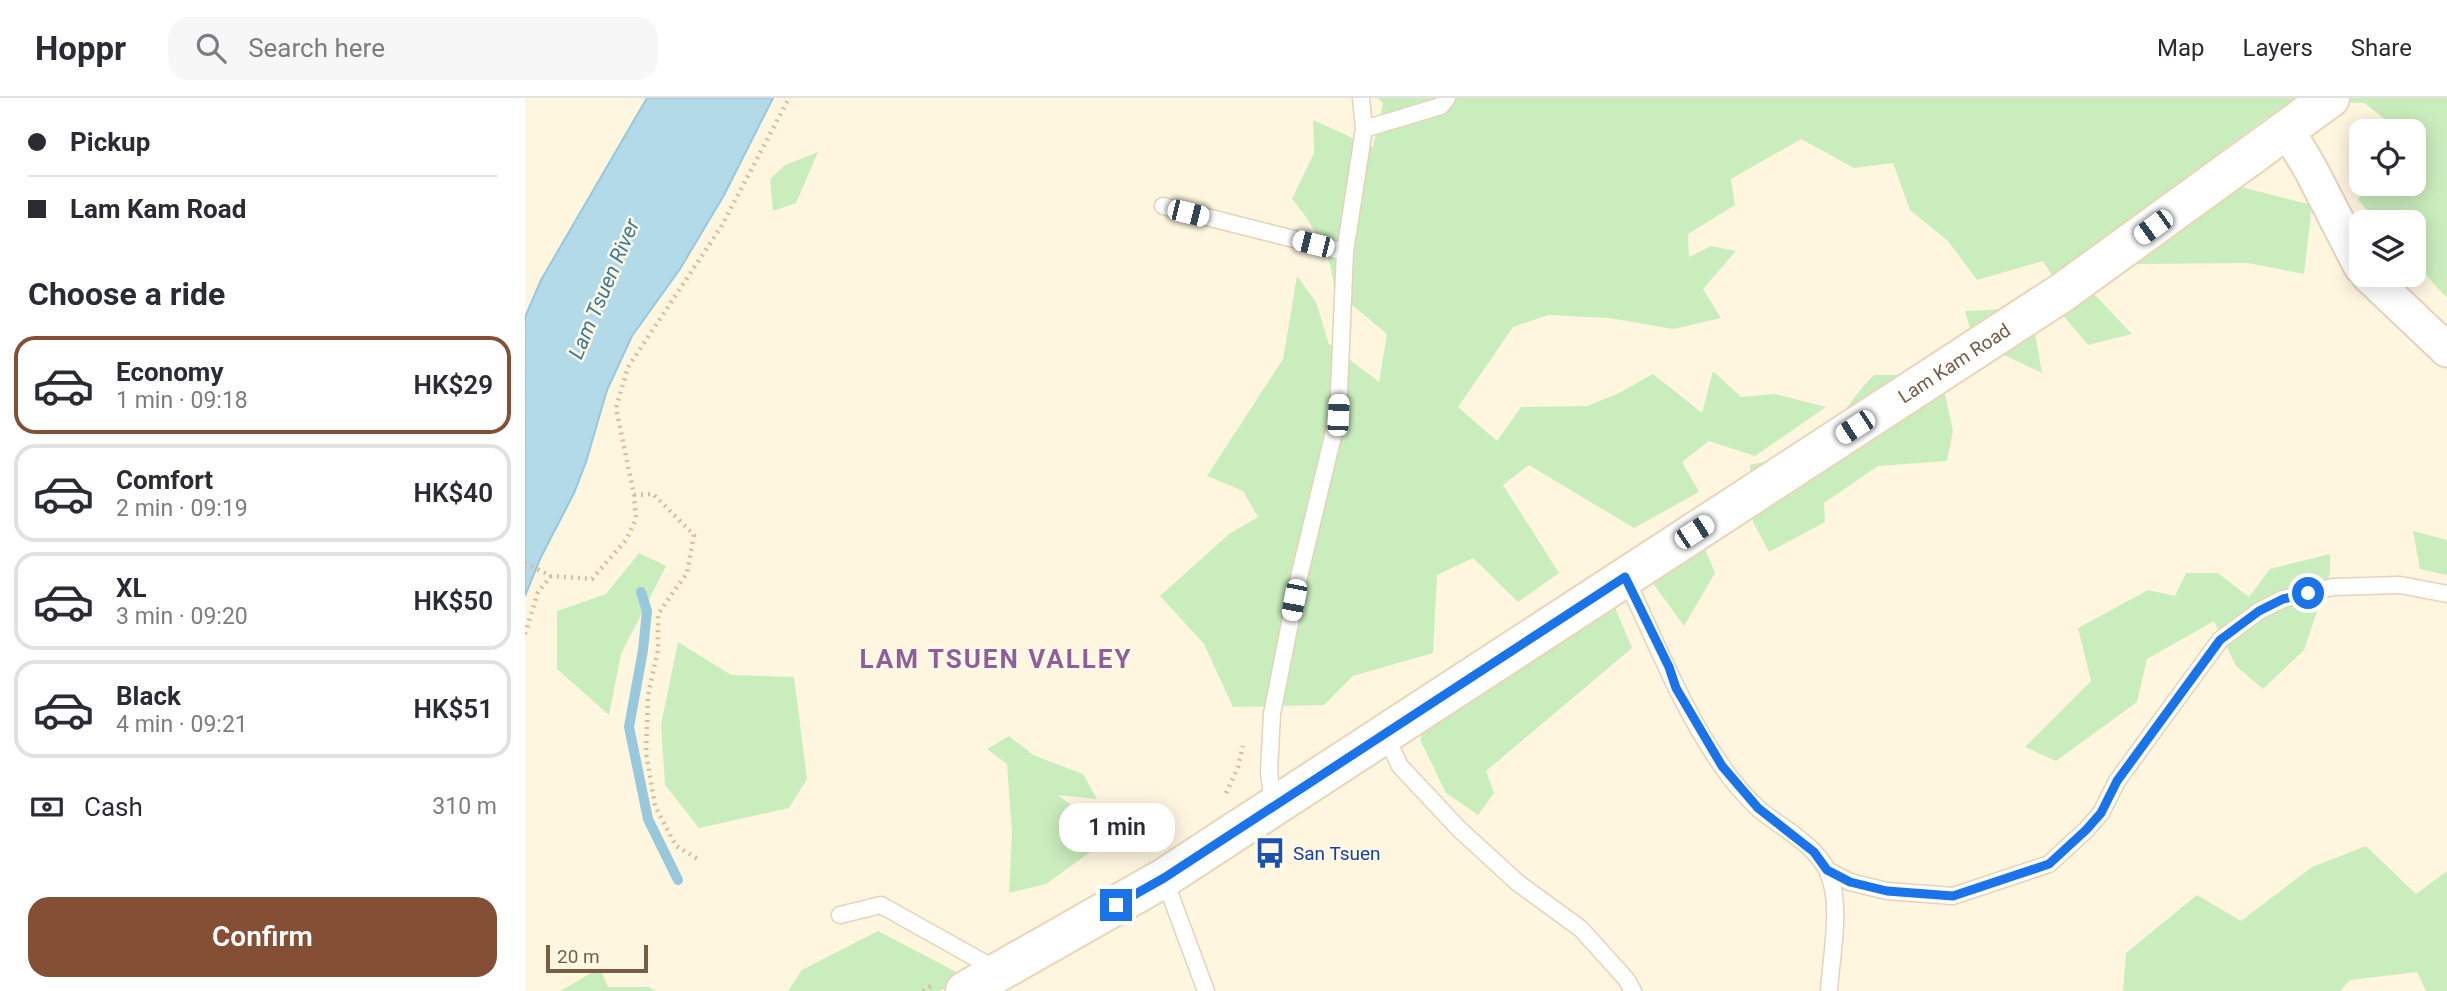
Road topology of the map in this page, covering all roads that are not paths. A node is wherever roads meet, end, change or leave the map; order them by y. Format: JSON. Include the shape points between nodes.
{"nodes":[{"id":1,"x":1361,"y":98,"type":"edge"},
{"id":2,"x":1447,"y":98,"type":"edge"},
{"id":3,"x":2330,"y":98,"type":"edge"},
{"id":4,"x":1364,"y":129,"type":"junction"},
{"id":5,"x":2288,"y":131,"type":"junction"},
{"id":6,"x":1163,"y":206,"type":"dead end"},
{"id":7,"x":2349,"y":244,"type":"edge"},
{"id":8,"x":1345,"y":252,"type":"junction"},
{"id":9,"x":2381,"y":287,"type":"edge"},
{"id":10,"x":2447,"y":350,"type":"edge"},
{"id":11,"x":1625,"y":577,"type":"junction"},
{"id":12,"x":2447,"y":594,"type":"edge"},
{"id":13,"x":1384,"y":733,"type":"junction"},
{"id":14,"x":1273,"y":806,"type":"junction"},
{"id":15,"x":1827,"y":870,"type":"junction"},
{"id":16,"x":1164,"y":878,"type":"junction"},
{"id":17,"x":840,"y":915,"type":"dead end"},
{"id":18,"x":980,"y":974,"type":"edge"},
{"id":19,"x":1206,"y":991,"type":"edge"},
{"id":20,"x":1633,"y":991,"type":"edge"},
{"id":21,"x":1829,"y":991,"type":"edge"}],
"edges":[{"from":1,"to":4,"type":"lane"},
{"from":2,"to":4,"type":"lane","via":[[1441,106]]},
{"from":3,"to":5,"type":"main road","name":"Lam Kam Road"},
{"from":4,"to":8,"type":"lane"},
{"from":5,"to":7,"type":"street"},
{"from":5,"to":11,"type":"main road","name":"Lam Kam Road","via":[[2063,292]]},
{"from":6,"to":8,"type":"lane"},
{"from":8,"to":14,"type":"lane","via":[[1338,415],[1272,715],[1269,772]]},
{"from":9,"to":10,"type":"street"},
{"from":11,"to":13,"type":"main road","name":"Lam Kam Road"},
{"from":11,"to":15,"type":"lane","via":[[1676,688],[1722,766],[1758,808],[1814,852]]},
{"from":12,"to":15,"type":"lane","via":[[2400,584],[2333,587],[2283,599],[2259,611],[2220,640],[2117,781],[2101,813],[2049,864],[1953,896],[1887,891],[1850,882]]},
{"from":13,"to":14,"type":"main road","name":"Lam Kam Road"},
{"from":13,"to":20,"type":"lane","via":[[1401,766],[1459,829],[1518,883],[1581,929]]},
{"from":14,"to":16,"type":"main road","name":"Lam Kam Road"},
{"from":15,"to":21,"type":"lane","via":[[1836,901]]},
{"from":16,"to":18,"type":"main road","name":"Lam Kam Road"},
{"from":16,"to":19,"type":"lane"},
{"from":17,"to":18,"type":"lane","via":[[881,905]]}]}
